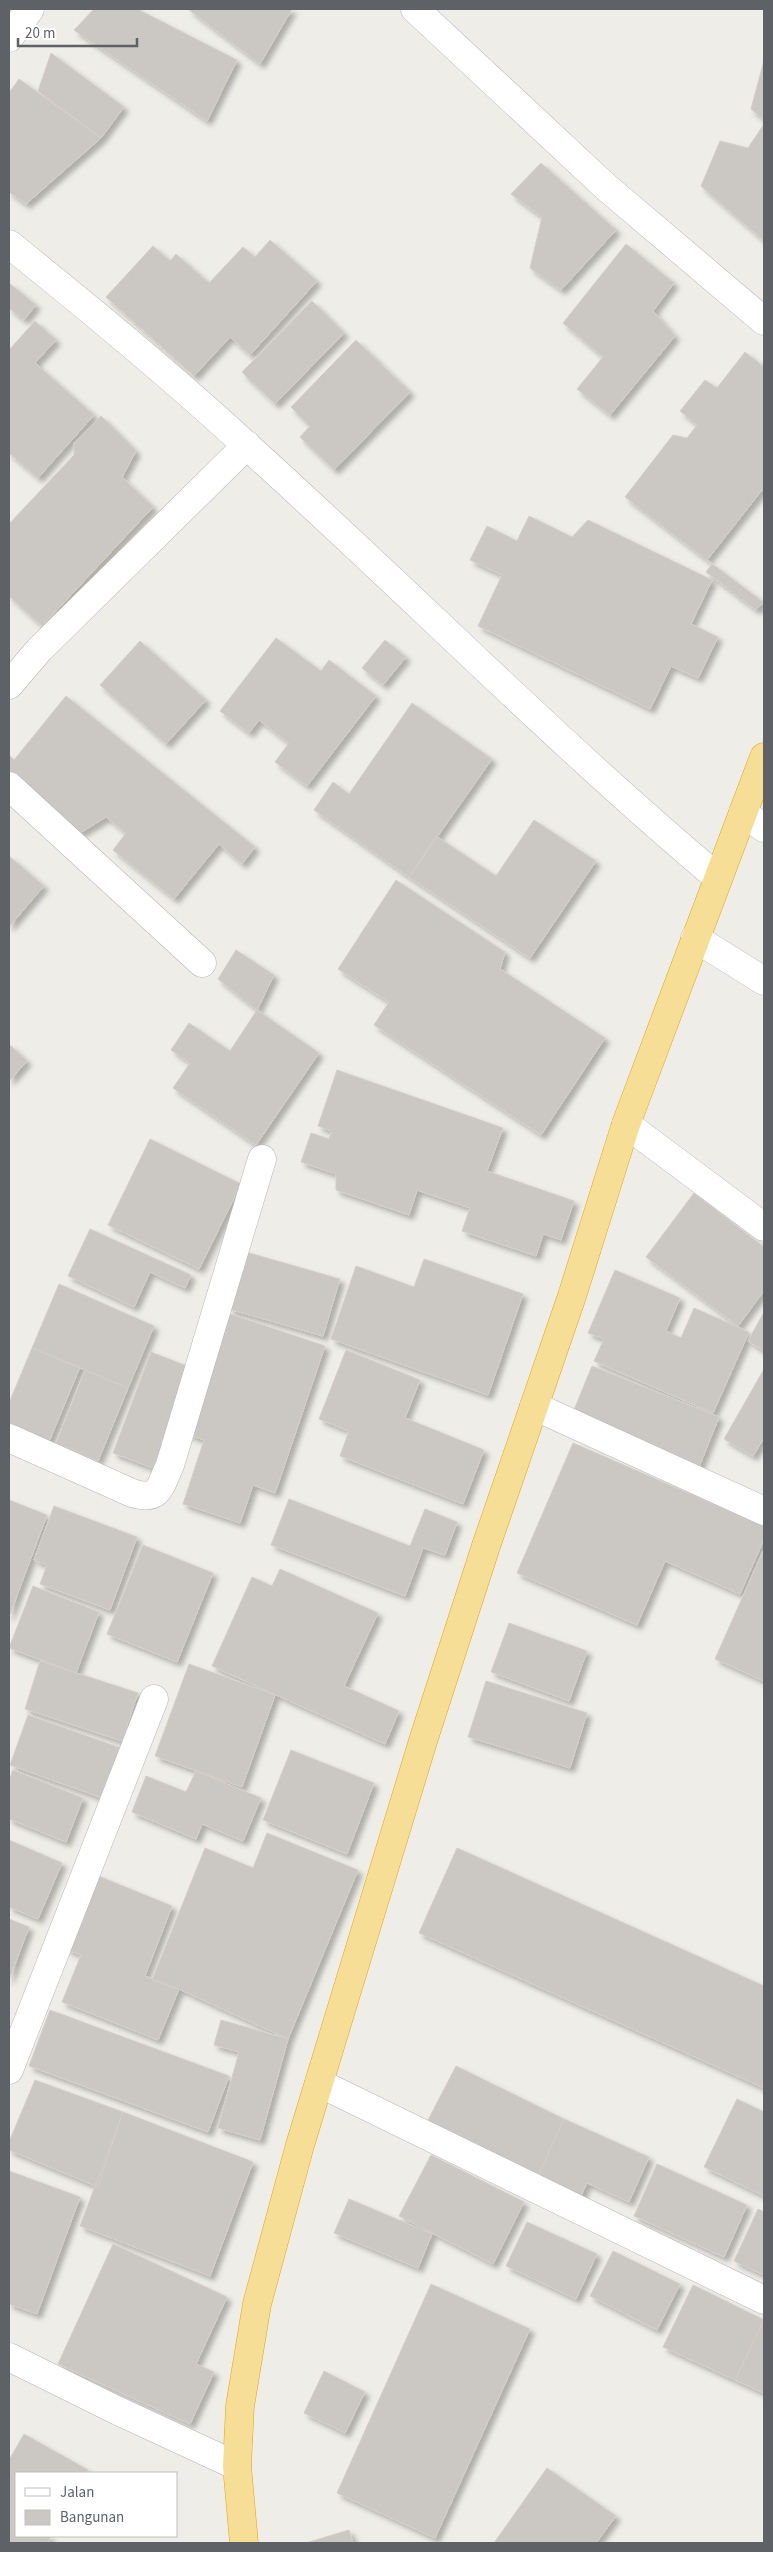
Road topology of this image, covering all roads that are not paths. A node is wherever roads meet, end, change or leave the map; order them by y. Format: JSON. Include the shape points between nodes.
{"nodes":[{"id":1,"x":30,"y":9,"type":"edge"},
{"id":2,"x":415,"y":9,"type":"edge"},
{"id":3,"x":9,"y":38,"type":"edge"},
{"id":4,"x":9,"y":244,"type":"edge"},
{"id":5,"x":764,"y":321,"type":"edge"},
{"id":6,"x":247,"y":445,"type":"junction"},
{"id":7,"x":9,"y":685,"type":"edge"},
{"id":8,"x":764,"y":757,"type":"edge"},
{"id":9,"x":9,"y":786,"type":"edge"},
{"id":10,"x":754,"y":820,"type":"edge"},
{"id":11,"x":718,"y":878,"type":"junction"},
{"id":12,"x":695,"y":938,"type":"junction"},
{"id":13,"x":202,"y":963,"type":"dead end"},
{"id":14,"x":764,"y":981,"type":"edge"},
{"id":15,"x":626,"y":1124,"type":"junction"},
{"id":16,"x":262,"y":1159,"type":"dead end"},
{"id":17,"x":764,"y":1227,"type":"edge"},
{"id":18,"x":534,"y":1406,"type":"junction"},
{"id":19,"x":9,"y":1438,"type":"edge"},
{"id":20,"x":764,"y":1511,"type":"edge"},
{"id":21,"x":154,"y":1700,"type":"dead end"},
{"id":22,"x":9,"y":2070,"type":"edge"},
{"id":23,"x":319,"y":2084,"type":"junction"},
{"id":24,"x":764,"y":2300,"type":"edge"},
{"id":25,"x":9,"y":2359,"type":"edge"},
{"id":26,"x":237,"y":2466,"type":"junction"},
{"id":27,"x":244,"y":2543,"type":"edge"}],
"edges":[{"from":1,"to":3,"type":"street"},
{"from":2,"to":5,"type":"street","via":[[606,187]]},
{"from":4,"to":6,"type":"street","via":[[155,364]]},
{"from":6,"to":7,"type":"street","via":[[39,650]]},
{"from":6,"to":11,"type":"street","via":[[491,675],[650,821]]},
{"from":8,"to":10,"type":"highway"},
{"from":9,"to":13,"type":"street"},
{"from":10,"to":11,"type":"highway"},
{"from":11,"to":12,"type":"highway"},
{"from":12,"to":14,"type":"street"},
{"from":12,"to":15,"type":"highway"},
{"from":15,"to":17,"type":"street"},
{"from":15,"to":18,"type":"highway"},
{"from":16,"to":19,"type":"street","via":[[170,1464],[157,1491],[149,1497],[132,1493]]},
{"from":18,"to":20,"type":"street"},
{"from":18,"to":23,"type":"highway","via":[[423,1741]]},
{"from":21,"to":22,"type":"street"},
{"from":23,"to":24,"type":"street"},
{"from":23,"to":26,"type":"highway","via":[[257,2304],[240,2406]]},
{"from":25,"to":26,"type":"street"},
{"from":26,"to":27,"type":"highway"}]}
